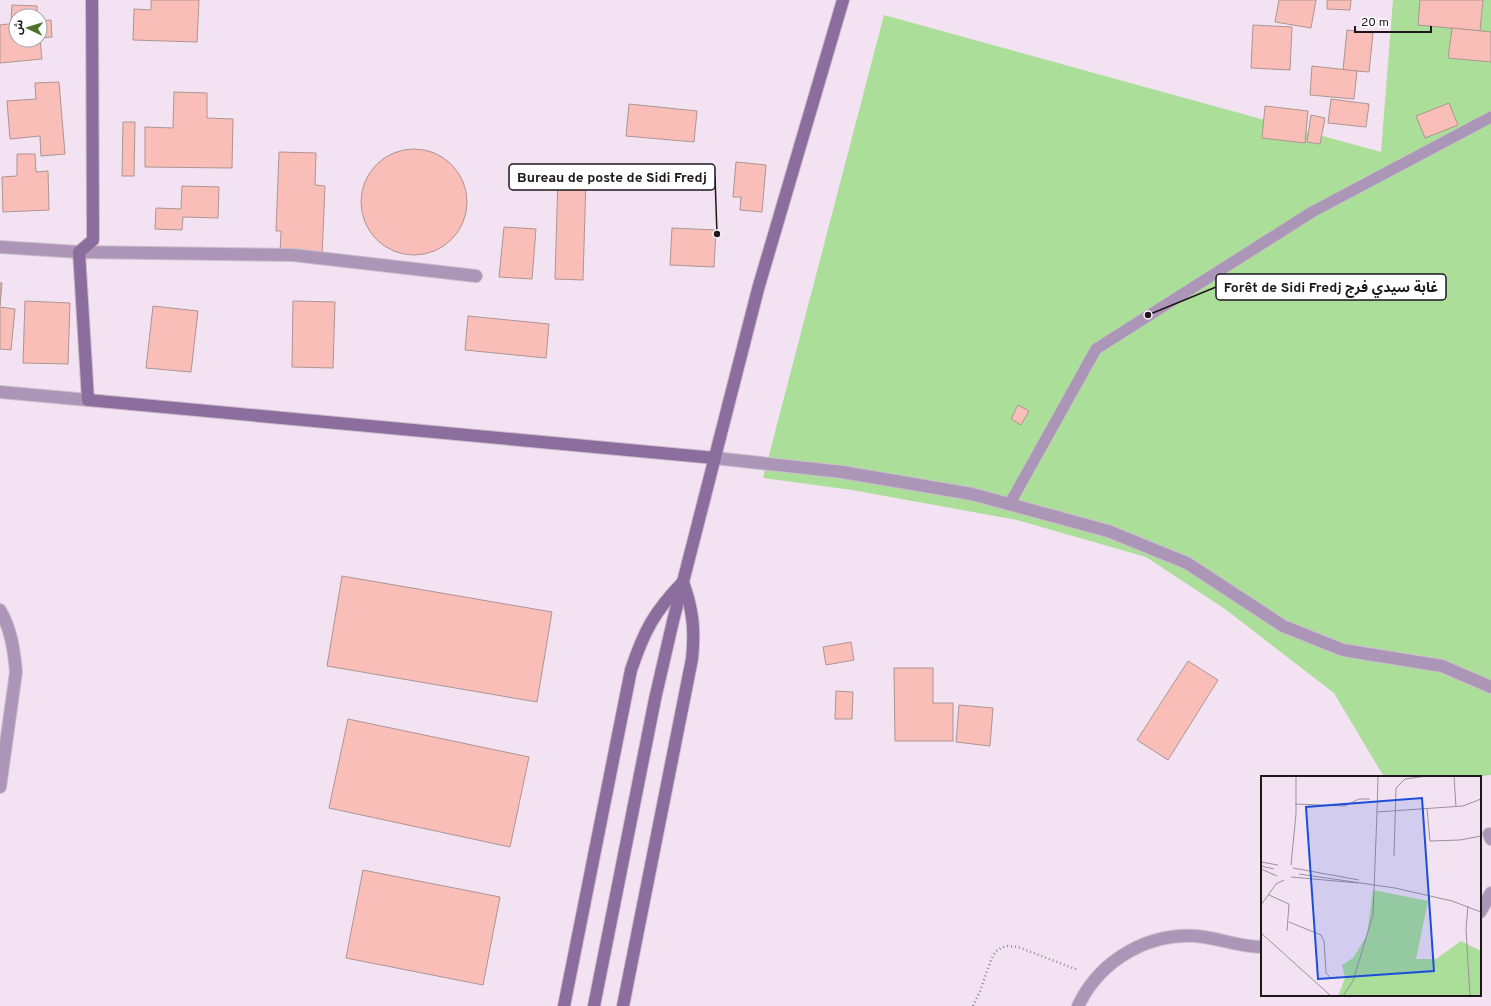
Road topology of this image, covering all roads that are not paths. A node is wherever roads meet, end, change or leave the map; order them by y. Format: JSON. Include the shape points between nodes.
{"nodes":[{"id":1,"x":92,"y":0,"type":"edge"},
{"id":2,"x":843,"y":0,"type":"edge"},
{"id":3,"x":1491,"y":117,"type":"edge"},
{"id":4,"x":0,"y":247,"type":"edge"},
{"id":5,"x":79,"y":252,"type":"junction"},
{"id":6,"x":476,"y":276,"type":"dead end"},
{"id":7,"x":0,"y":392,"type":"edge"},
{"id":8,"x":88,"y":400,"type":"junction"},
{"id":9,"x":715,"y":458,"type":"junction"},
{"id":10,"x":1009,"y":505,"type":"junction"},
{"id":11,"x":683,"y":582,"type":"junction"},
{"id":12,"x":0,"y":610,"type":"edge"},
{"id":13,"x":1491,"y":687,"type":"edge"},
{"id":14,"x":0,"y":787,"type":"edge"},
{"id":15,"x":1491,"y":893,"type":"edge"},
{"id":16,"x":1481,"y":910,"type":"edge"},
{"id":17,"x":1261,"y":947,"type":"edge"},
{"id":18,"x":564,"y":1006,"type":"edge"},
{"id":19,"x":594,"y":1006,"type":"edge"},
{"id":20,"x":623,"y":1006,"type":"edge"},
{"id":21,"x":1078,"y":1006,"type":"edge"}],
"edges":[{"from":1,"to":5,"type":"main road","via":[[93,240]]},
{"from":2,"to":9,"type":"main road","via":[[758,289]]},
{"from":3,"to":10,"type":"lane","via":[[1312,212],[1096,348]]},
{"from":4,"to":5,"type":"street"},
{"from":5,"to":6,"type":"street","via":[[293,255]]},
{"from":5,"to":8,"type":"main road"},
{"from":7,"to":8,"type":"street"},
{"from":8,"to":9,"type":"main road"},
{"from":9,"to":10,"type":"street","via":[[842,472],[972,494]]},
{"from":9,"to":11,"type":"main road"},
{"from":10,"to":13,"type":"street","via":[[1108,532],[1187,562],[1283,626],[1343,650],[1442,666]]},
{"from":11,"to":18,"type":"main road","via":[[650,622],[631,670]]},
{"from":11,"to":19,"type":"main road","via":[[664,658]]},
{"from":11,"to":20,"type":"main road","via":[[693,620],[692,659]]},
{"from":12,"to":14,"type":"street","via":[[11,634],[16,672]]},
{"from":15,"to":16,"type":"street"},
{"from":17,"to":21,"type":"street","via":[[1189,936],[1143,944],[1103,970]]}]}
